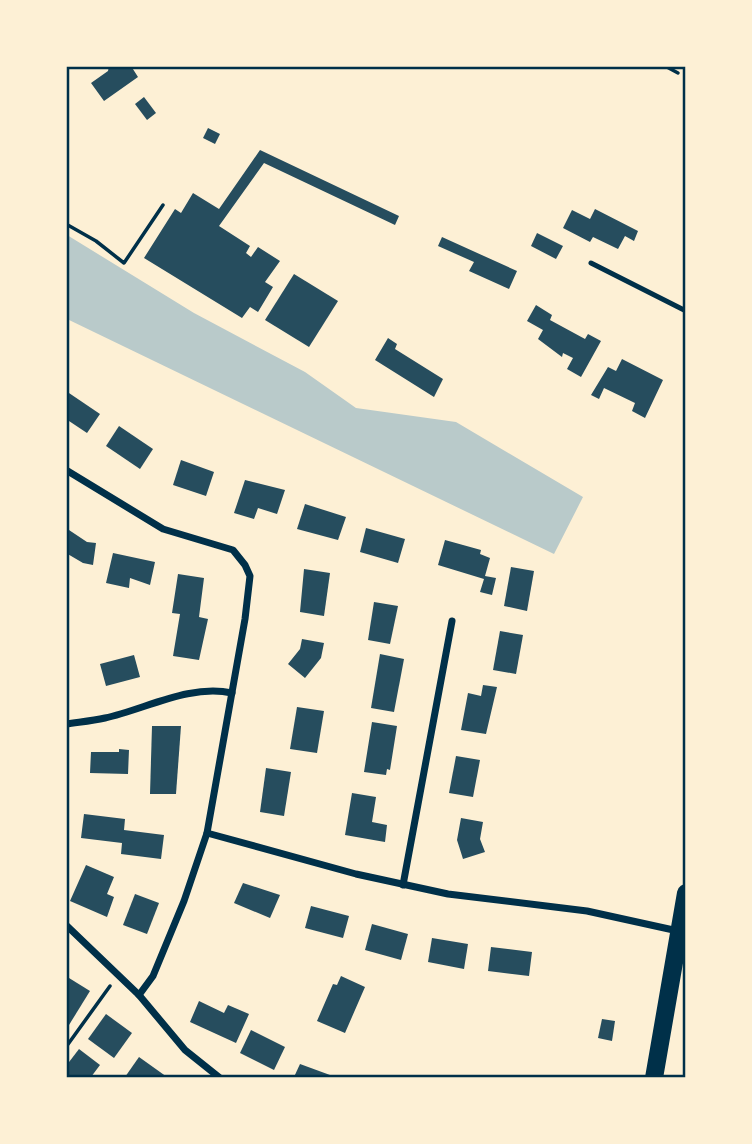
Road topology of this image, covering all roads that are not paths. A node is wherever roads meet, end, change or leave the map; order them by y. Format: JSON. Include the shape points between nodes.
{"nodes":[{"id":1,"x":591,"y":264,"type":"dead end"},
{"id":2,"x":685,"y":311,"type":"edge"},
{"id":3,"x":66,"y":470,"type":"edge"},
{"id":4,"x":452,"y":621,"type":"dead end"},
{"id":5,"x":232,"y":693,"type":"junction"},
{"id":6,"x":66,"y":724,"type":"edge"},
{"id":7,"x":207,"y":832,"type":"junction"},
{"id":8,"x":403,"y":885,"type":"junction"},
{"id":9,"x":684,"y":905,"type":"edge"},
{"id":10,"x":66,"y":925,"type":"edge"},
{"id":11,"x":678,"y":931,"type":"junction"},
{"id":12,"x":139,"y":995,"type":"junction"},
{"id":13,"x":220,"y":1077,"type":"edge"},
{"id":14,"x":654,"y":1077,"type":"edge"}],
"edges":[{"from":1,"to":2,"type":"lane"},
{"from":3,"to":5,"type":"street","via":[[163,529],[240,556],[250,576],[250,590]]},
{"from":4,"to":8,"type":"street"},
{"from":5,"to":6,"type":"street","via":[[195,692],[105,718]]},
{"from":5,"to":7,"type":"street"},
{"from":7,"to":8,"type":"street"},
{"from":7,"to":12,"type":"street","via":[[153,976]]},
{"from":8,"to":11,"type":"street","via":[[587,911]]},
{"from":9,"to":11,"type":"main road"},
{"from":10,"to":12,"type":"street"},
{"from":11,"to":14,"type":"main road"},
{"from":12,"to":13,"type":"street","via":[[185,1051]]}]}
